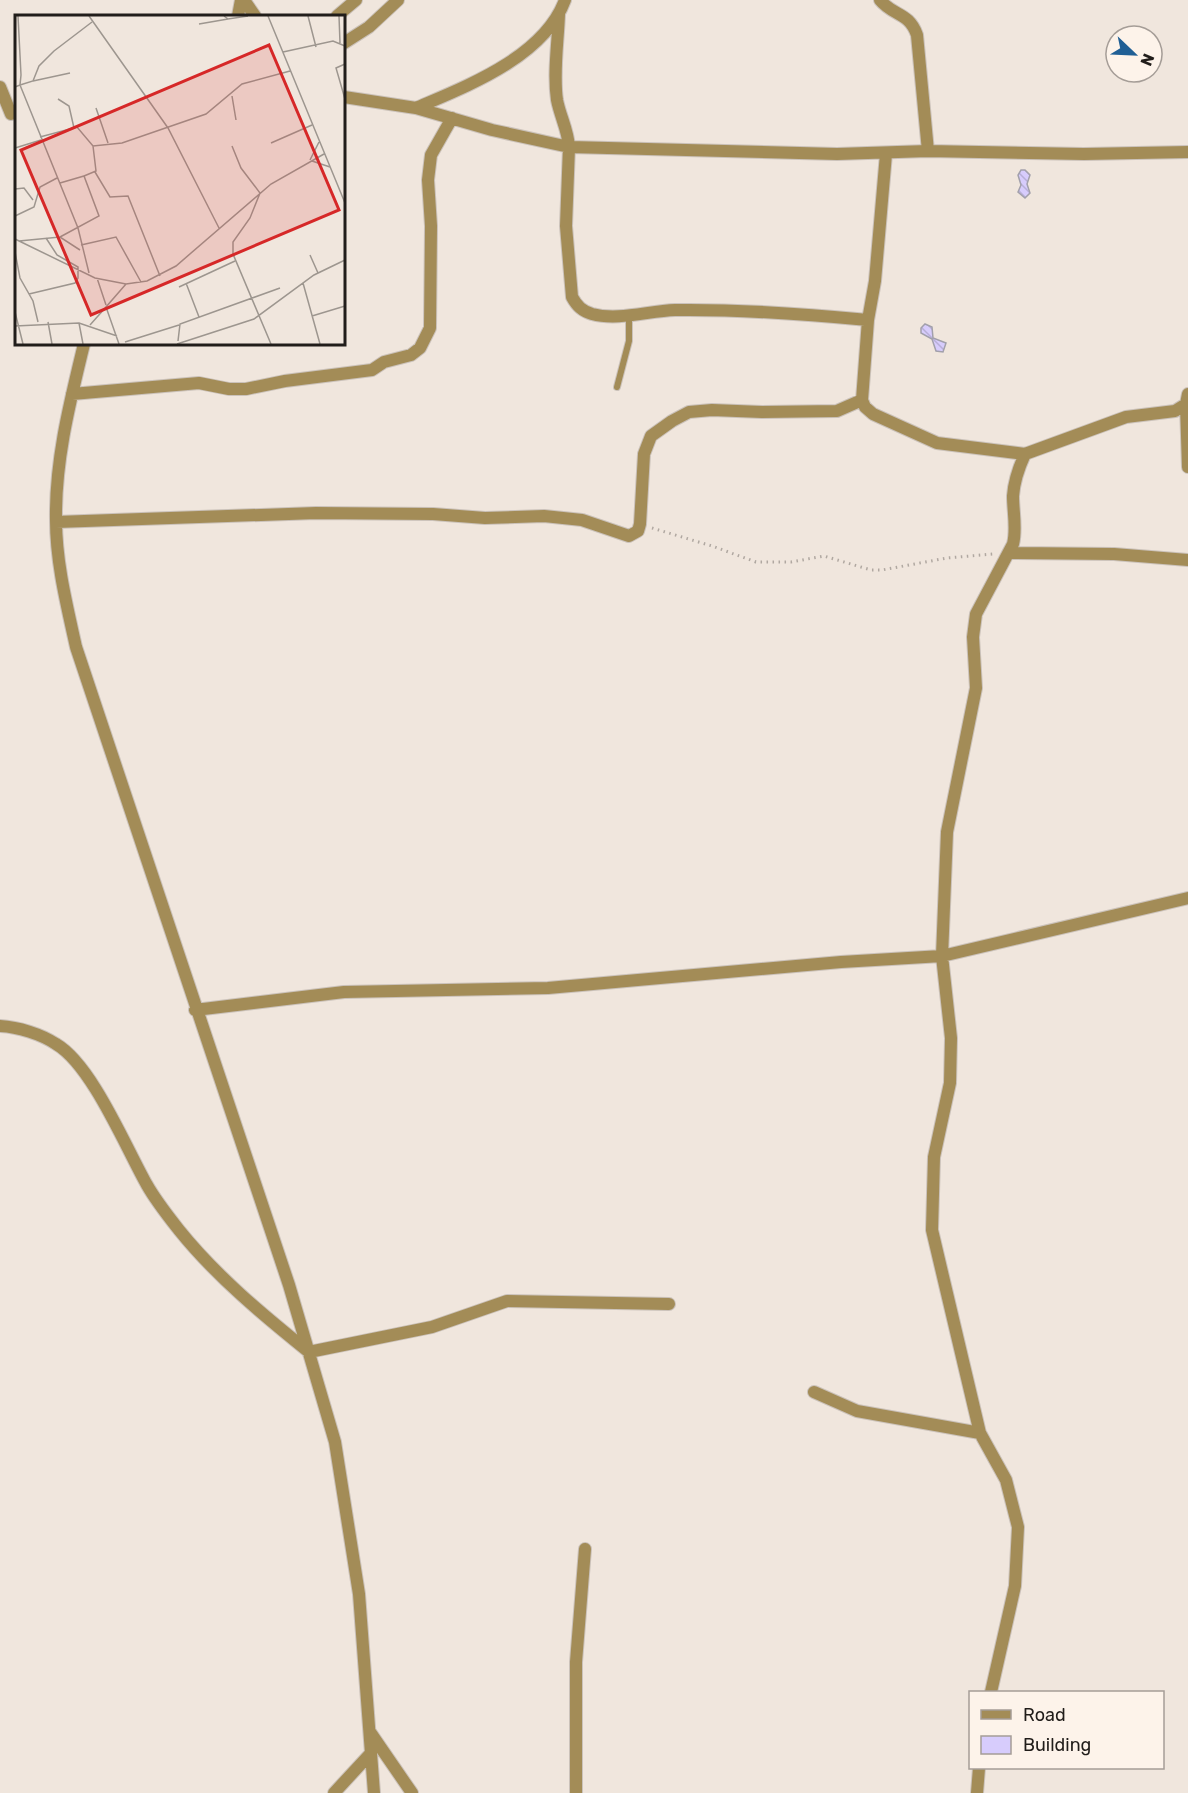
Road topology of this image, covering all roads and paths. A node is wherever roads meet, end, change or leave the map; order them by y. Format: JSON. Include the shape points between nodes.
{"nodes":[{"id":1,"x":243,"y":0,"type":"edge"},
{"id":2,"x":356,"y":0,"type":"edge"},
{"id":3,"x":398,"y":0,"type":"edge"},
{"id":4,"x":565,"y":0,"type":"edge"},
{"id":5,"x":880,"y":0,"type":"edge"},
{"id":6,"x":559,"y":14,"type":"junction"},
{"id":7,"x":238,"y":15,"type":"edge"},
{"id":8,"x":254,"y":15,"type":"edge"},
{"id":9,"x":338,"y":15,"type":"edge"},
{"id":10,"x":345,"y":42,"type":"edge"},
{"id":11,"x":0,"y":87,"type":"edge"},
{"id":12,"x":345,"y":97,"type":"edge"},
{"id":13,"x":416,"y":108,"type":"junction"},
{"id":14,"x":9,"y":114,"type":"edge"},
{"id":15,"x":452,"y":118,"type":"junction"},
{"id":16,"x":569,"y":147,"type":"junction"},
{"id":17,"x":928,"y":151,"type":"junction"},
{"id":18,"x":1188,"y":152,"type":"edge"},
{"id":19,"x":886,"y":154,"type":"junction"},
{"id":20,"x":629,"y":315,"type":"junction"},
{"id":21,"x":868,"y":320,"type":"junction"},
{"id":22,"x":84,"y":345,"type":"edge"},
{"id":23,"x":617,"y":387,"type":"dead end"},
{"id":24,"x":72,"y":394,"type":"junction"},
{"id":25,"x":1187,"y":399,"type":"edge"},
{"id":26,"x":862,"y":400,"type":"junction"},
{"id":27,"x":1025,"y":454,"type":"junction"},
{"id":28,"x":1188,"y":467,"type":"edge"},
{"id":29,"x":56,"y":522,"type":"junction"},
{"id":30,"x":640,"y":524,"type":"junction"},
{"id":31,"x":1009,"y":553,"type":"junction"},
{"id":32,"x":1188,"y":560,"type":"edge"},
{"id":33,"x":1188,"y":898,"type":"edge"},
{"id":34,"x":942,"y":956,"type":"junction"},
{"id":35,"x":195,"y":1010,"type":"junction"},
{"id":36,"x":0,"y":1026,"type":"edge"},
{"id":37,"x":669,"y":1304,"type":"dead end"},
{"id":38,"x":309,"y":1352,"type":"junction"},
{"id":39,"x":814,"y":1392,"type":"dead end"},
{"id":40,"x":980,"y":1433,"type":"junction"},
{"id":41,"x":585,"y":1550,"type":"dead end"},
{"id":42,"x":991,"y":1691,"type":"edge"},
{"id":43,"x":370,"y":1731,"type":"junction"},
{"id":44,"x":371,"y":1753,"type":"junction"},
{"id":45,"x":979,"y":1769,"type":"edge"},
{"id":46,"x":334,"y":1793,"type":"edge"},
{"id":47,"x":374,"y":1793,"type":"edge"},
{"id":48,"x":412,"y":1793,"type":"edge"},
{"id":49,"x":576,"y":1793,"type":"edge"},
{"id":50,"x":977,"y":1793,"type":"edge"}],
"edges":[{"from":1,"to":7,"type":"street"},
{"from":1,"to":8,"type":"street"},
{"from":2,"to":9,"type":"street"},
{"from":3,"to":10,"type":"street"},
{"from":4,"to":6,"type":"street"},
{"from":5,"to":17,"type":"street","via":[[913,23],[917,35]]},
{"from":6,"to":13,"type":"street","via":[[498,71]]},
{"from":6,"to":16,"type":"street","via":[[555,81]]},
{"from":11,"to":14,"type":"street"},
{"from":12,"to":13,"type":"street"},
{"from":13,"to":15,"type":"street"},
{"from":15,"to":16,"type":"street"},
{"from":15,"to":24,"type":"street","via":[[431,155],[430,328],[420,348],[411,355],[384,362],[372,370],[246,389],[199,384]]},
{"from":16,"to":19,"type":"street"},
{"from":16,"to":20,"type":"street","via":[[566,226],[572,297],[577,306],[594,314]]},
{"from":17,"to":18,"type":"street"},
{"from":17,"to":19,"type":"street"},
{"from":19,"to":21,"type":"street"},
{"from":20,"to":21,"type":"street","via":[[672,310],[730,311]]},
{"from":20,"to":23,"type":"lane","via":[[629,341]]},
{"from":21,"to":26,"type":"street"},
{"from":22,"to":24,"type":"street"},
{"from":24,"to":29,"type":"street","via":[[57,484]]},
{"from":25,"to":27,"type":"street","via":[[1175,411],[1126,417]]},
{"from":25,"to":28,"type":"street"},
{"from":26,"to":27,"type":"street","via":[[873,414],[937,443]]},
{"from":26,"to":30,"type":"street","via":[[837,411],[712,410],[689,412],[672,421],[651,436],[645,454]]},
{"from":27,"to":31,"type":"street","via":[[1015,480],[1015,536]]},
{"from":29,"to":30,"type":"street","via":[[316,513],[544,516],[582,520],[629,536],[638,531]]},
{"from":29,"to":35,"type":"street","via":[[64,595],[76,647]]},
{"from":30,"to":31,"type":"path","via":[[741,558],[773,564],[824,556],[882,570],[947,558]]},
{"from":31,"to":32,"type":"street","via":[[1114,554]]},
{"from":31,"to":34,"type":"street","via":[[976,614],[976,688],[947,832]]},
{"from":33,"to":34,"type":"street"},
{"from":34,"to":35,"type":"street","via":[[548,988],[344,992]]},
{"from":34,"to":40,"type":"street","via":[[951,1061],[950,1083],[933,1157],[932,1230]]},
{"from":35,"to":38,"type":"street"},
{"from":36,"to":38,"type":"street","via":[[57,1044],[77,1063],[149,1188],[179,1229],[211,1266]]},
{"from":37,"to":38,"type":"street","via":[[507,1301],[432,1327]]},
{"from":38,"to":43,"type":"street","via":[[344,1486]]},
{"from":39,"to":40,"type":"street","via":[[857,1411]]},
{"from":40,"to":42,"type":"street","via":[[1006,1480],[1018,1527],[1015,1586]]},
{"from":41,"to":49,"type":"street","via":[[576,1662]]},
{"from":43,"to":44,"type":"street"},
{"from":43,"to":48,"type":"street"},
{"from":44,"to":46,"type":"street"},
{"from":44,"to":47,"type":"street"},
{"from":45,"to":50,"type":"street"}]}
